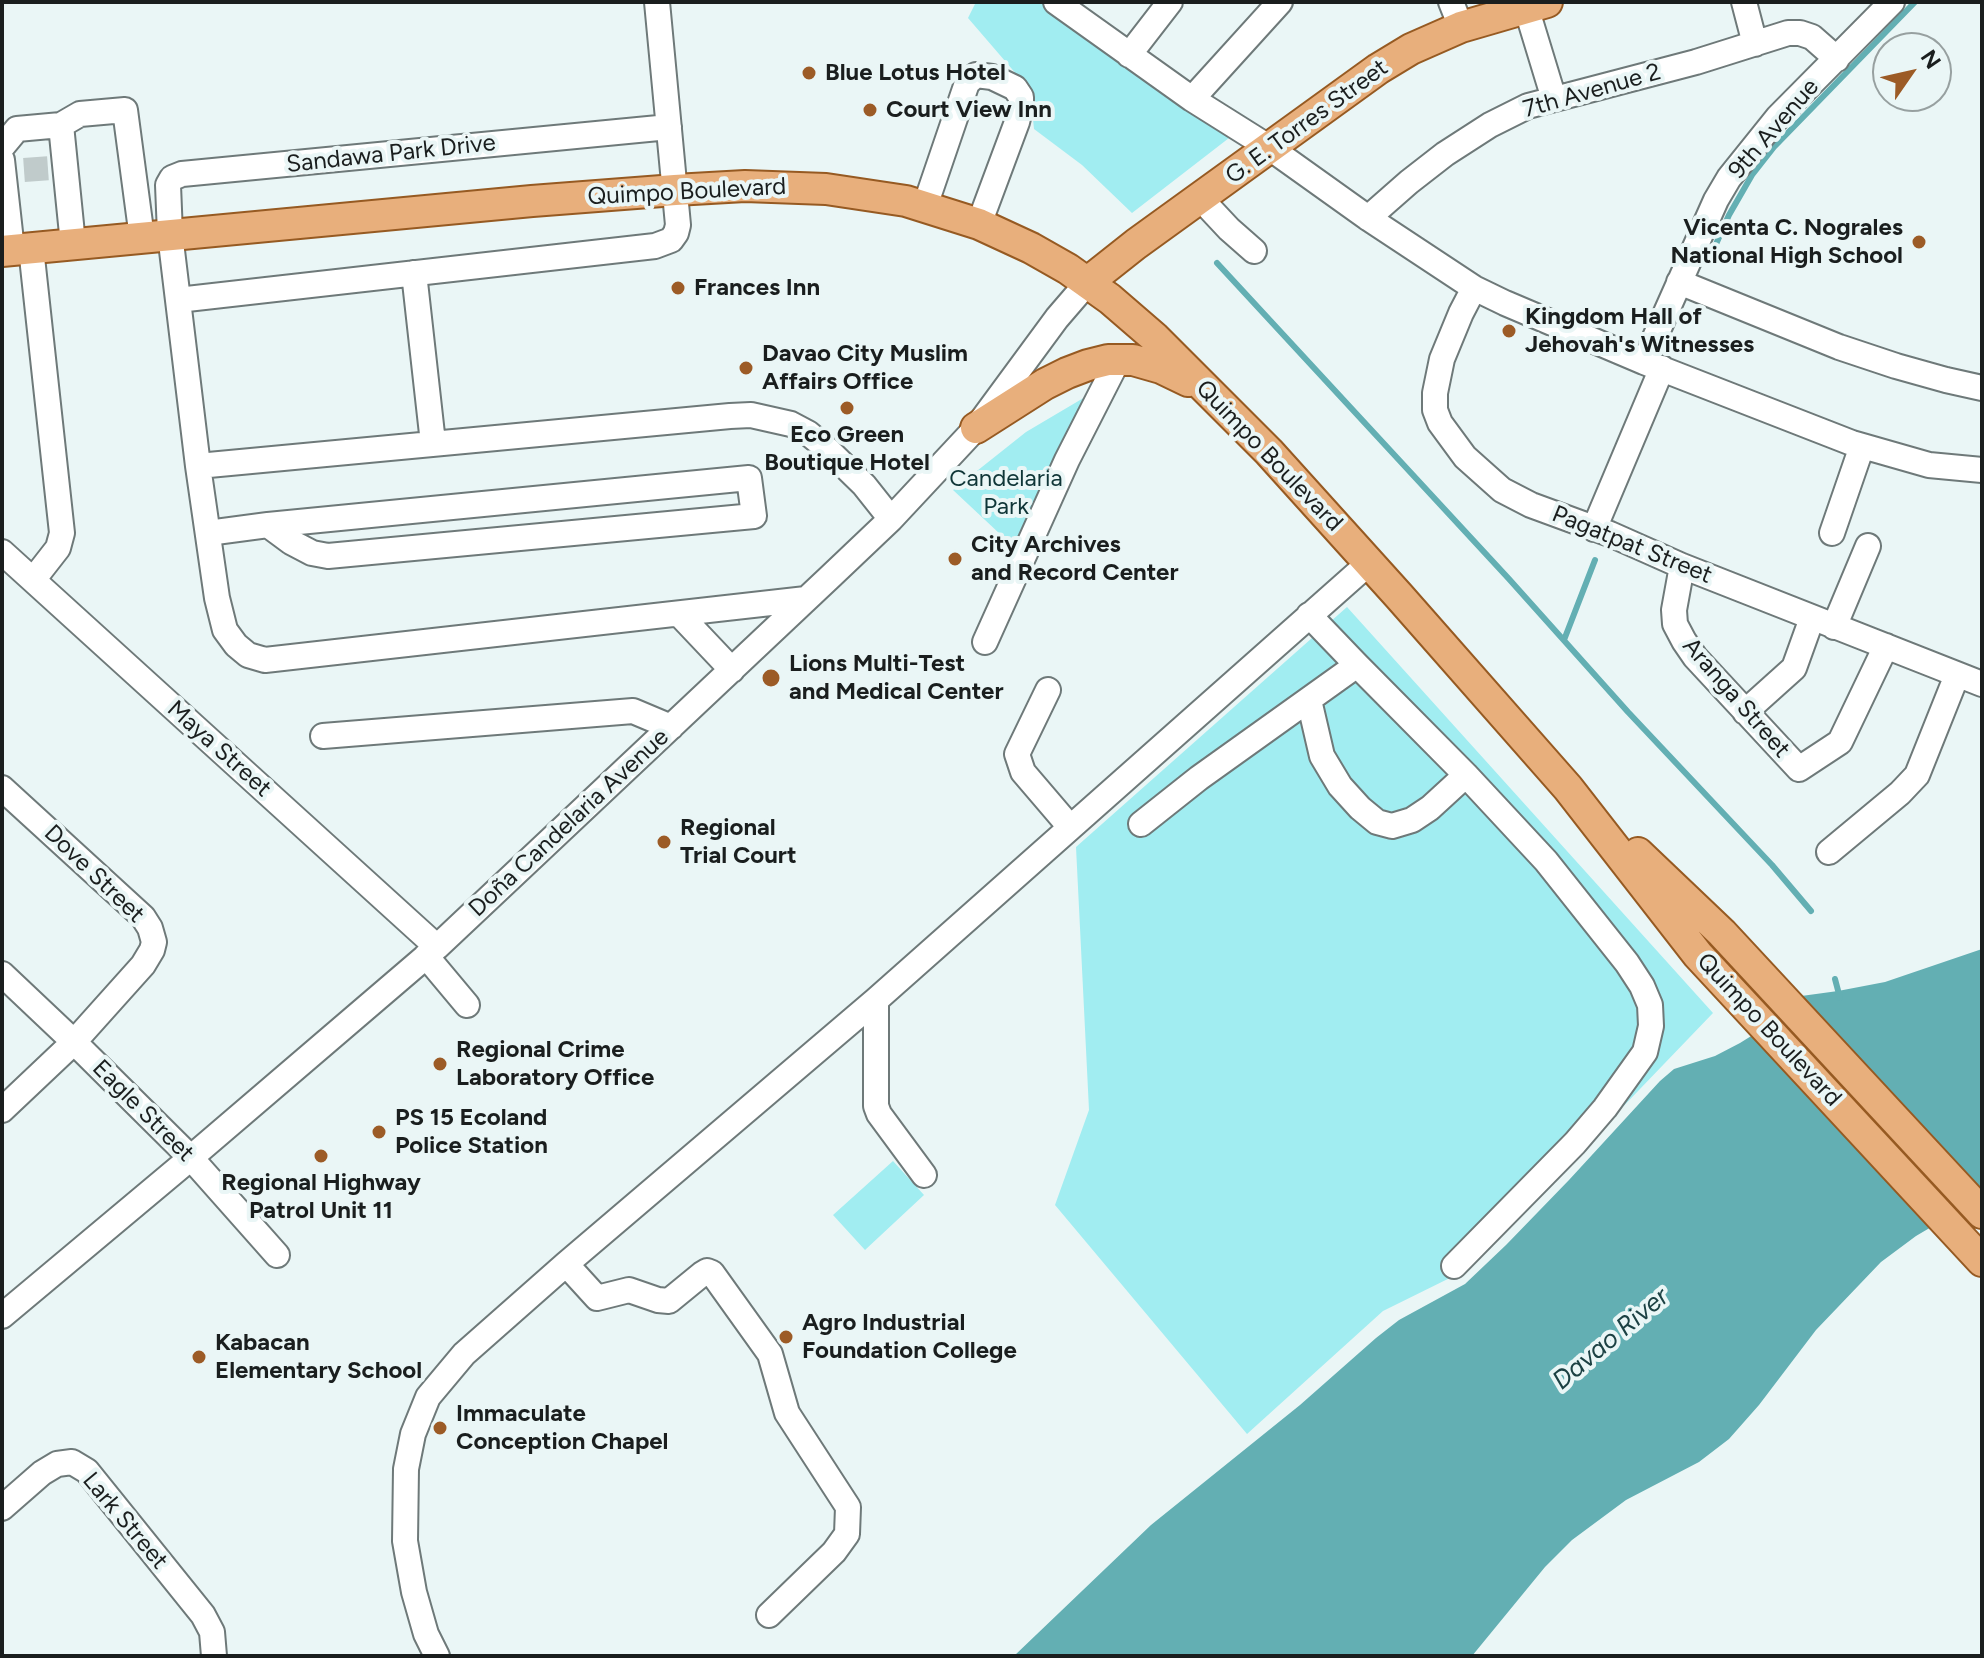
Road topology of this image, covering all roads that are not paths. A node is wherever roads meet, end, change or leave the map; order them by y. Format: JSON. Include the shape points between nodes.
{"nodes":[{"id":1,"x":657,"y":2,"type":"edge"},
{"id":2,"x":1056,"y":2,"type":"edge"},
{"id":3,"x":1170,"y":2,"type":"edge"},
{"id":4,"x":1744,"y":2,"type":"edge"},
{"id":5,"x":1892,"y":2,"type":"edge"},
{"id":6,"x":1275,"y":4,"type":"edge"},
{"id":7,"x":1537,"y":5,"type":"edge"},
{"id":8,"x":1456,"y":15,"type":"edge"},
{"id":9,"x":1755,"y":44,"type":"junction"},
{"id":10,"x":1129,"y":55,"type":"junction"},
{"id":11,"x":1837,"y":59,"type":"junction"},
{"id":12,"x":1192,"y":99,"type":"junction"},
{"id":13,"x":1554,"y":99,"type":"junction"},
{"id":14,"x":61,"y":125,"type":"junction"},
{"id":15,"x":669,"y":127,"type":"junction"},
{"id":16,"x":2,"y":147,"type":"edge"},
{"id":17,"x":1270,"y":148,"type":"junction"},
{"id":18,"x":10,"y":168,"type":"edge"},
{"id":19,"x":675,"y":190,"type":"junction"},
{"id":20,"x":1200,"y":198,"type":"junction"},
{"id":21,"x":925,"y":206,"type":"junction"},
{"id":22,"x":1368,"y":218,"type":"junction"},
{"id":23,"x":979,"y":224,"type":"junction"},
{"id":24,"x":156,"y":236,"type":"junction"},
{"id":25,"x":73,"y":244,"type":"junction"},
{"id":26,"x":15,"y":250,"type":"edge"},
{"id":27,"x":1254,"y":251,"type":"dead end"},
{"id":28,"x":1119,"y":257,"type":"junction"},
{"id":29,"x":414,"y":273,"type":"junction"},
{"id":30,"x":1088,"y":282,"type":"junction"},
{"id":31,"x":1679,"y":282,"type":"junction"},
{"id":32,"x":1474,"y":288,"type":"junction"},
{"id":33,"x":178,"y":300,"type":"junction"},
{"id":34,"x":1154,"y":337,"type":"junction"},
{"id":35,"x":1118,"y":360,"type":"junction"},
{"id":36,"x":1653,"y":365,"type":"junction"},
{"id":37,"x":1982,"y":388,"type":"edge"},
{"id":38,"x":1207,"y":391,"type":"junction"},
{"id":39,"x":976,"y":428,"type":"junction"},
{"id":40,"x":433,"y":443,"type":"junction"},
{"id":41,"x":1862,"y":446,"type":"junction"},
{"id":42,"x":198,"y":466,"type":"junction"},
{"id":43,"x":1982,"y":470,"type":"edge"},
{"id":44,"x":891,"y":519,"type":"junction"},
{"id":45,"x":268,"y":525,"type":"junction"},
{"id":46,"x":1594,"y":529,"type":"junction"},
{"id":47,"x":208,"y":533,"type":"junction"},
{"id":48,"x":1832,"y":533,"type":"dead end"},
{"id":49,"x":1868,"y":546,"type":"dead end"},
{"id":50,"x":2,"y":552,"type":"edge"},
{"id":51,"x":1369,"y":563,"type":"junction"},
{"id":52,"x":1682,"y":566,"type":"junction"},
{"id":53,"x":33,"y":580,"type":"junction"},
{"id":54,"x":806,"y":599,"type":"junction"},
{"id":55,"x":679,"y":614,"type":"junction"},
{"id":56,"x":1309,"y":615,"type":"junction"},
{"id":57,"x":1823,"y":622,"type":"junction"},
{"id":58,"x":985,"y":642,"type":"dead end"},
{"id":59,"x":1886,"y":646,"type":"junction"},
{"id":60,"x":1357,"y":665,"type":"junction"},
{"id":61,"x":732,"y":670,"type":"junction"},
{"id":62,"x":1957,"y":675,"type":"junction"},
{"id":63,"x":1982,"y":684,"type":"edge"},
{"id":64,"x":1048,"y":690,"type":"dead end"},
{"id":65,"x":1309,"y":700,"type":"junction"},
{"id":66,"x":1745,"y":712,"type":"junction"},
{"id":67,"x":671,"y":727,"type":"junction"},
{"id":68,"x":323,"y":736,"type":"dead end"},
{"id":69,"x":1466,"y":775,"type":"junction"},
{"id":70,"x":2,"y":788,"type":"edge"},
{"id":71,"x":1568,"y":788,"type":"junction"},
{"id":72,"x":1141,"y":824,"type":"dead end"},
{"id":73,"x":1070,"y":827,"type":"junction"},
{"id":74,"x":1829,"y":852,"type":"dead end"},
{"id":75,"x":431,"y":952,"type":"junction"},
{"id":76,"x":2,"y":974,"type":"edge"},
{"id":77,"x":876,"y":1000,"type":"junction"},
{"id":78,"x":467,"y":1005,"type":"dead end"},
{"id":79,"x":74,"y":1042,"type":"junction"},
{"id":80,"x":2,"y":1110,"type":"edge"},
{"id":81,"x":191,"y":1158,"type":"junction"},
{"id":82,"x":924,"y":1175,"type":"dead end"},
{"id":83,"x":1982,"y":1213,"type":"edge"},
{"id":84,"x":277,"y":1255,"type":"dead end"},
{"id":85,"x":1982,"y":1261,"type":"edge"},
{"id":86,"x":566,"y":1264,"type":"junction"},
{"id":87,"x":1454,"y":1266,"type":"dead end"},
{"id":88,"x":2,"y":1316,"type":"edge"},
{"id":89,"x":2,"y":1508,"type":"edge"},
{"id":90,"x":769,"y":1615,"type":"dead end"},
{"id":91,"x":214,"y":1656,"type":"edge"},
{"id":92,"x":437,"y":1656,"type":"edge"}],
"edges":[{"from":1,"to":15,"type":"street"},
{"from":2,"to":10,"type":"street"},
{"from":3,"to":10,"type":"street"},
{"from":4,"to":9,"type":"street"},
{"from":5,"to":11,"type":"street","name":"9th Avenue"},
{"from":6,"to":12,"type":"street"},
{"from":7,"to":8,"type":"main road","name":"G. E. Torres Street"},
{"from":7,"to":13,"type":"street"},
{"from":8,"to":17,"type":"main road","name":"G. E. Torres Street"},
{"from":9,"to":11,"type":"street","name":"7th Avenue 2","via":[[1800,33]]},
{"from":9,"to":13,"type":"street","name":"7th Avenue 2"},
{"from":10,"to":12,"type":"street"},
{"from":11,"to":31,"type":"street","name":"9th Avenue","via":[[1778,117],[1729,178]]},
{"from":12,"to":17,"type":"street"},
{"from":13,"to":22,"type":"street","name":"7th Avenue 2","via":[[1514,112],[1467,139]]},
{"from":14,"to":16,"type":"street","via":[[17,129]]},
{"from":14,"to":24,"type":"street","via":[[80,114],[125,110]]},
{"from":14,"to":25,"type":"street","via":[[59,167]]},
{"from":15,"to":19,"type":"street"},
{"from":15,"to":24,"type":"street","name":"Sandawa Park Drive","via":[[177,175],[168,185]]},
{"from":17,"to":20,"type":"main road","name":"G. E. Torres Street"},
{"from":17,"to":22,"type":"street"},
{"from":18,"to":26,"type":"street"},
{"from":19,"to":21,"type":"main road","name":"Quimpo Boulevard","via":[[785,186]]},
{"from":19,"to":24,"type":"main road","name":"Quimpo Boulevard"},
{"from":19,"to":29,"type":"street","via":[[678,225],[663,244]]},
{"from":20,"to":27,"type":"street"},
{"from":20,"to":28,"type":"main road","name":"G. E. Torres Street"},
{"from":21,"to":23,"type":"main road","name":"Quimpo Boulevard"},
{"from":21,"to":23,"type":"street","via":[[967,83],[976,75],[992,77],[1019,92],[1021,106]]},
{"from":22,"to":32,"type":"street"},
{"from":23,"to":30,"type":"main road","name":"Quimpo Boulevard"},
{"from":24,"to":25,"type":"main road","name":"Quimpo Boulevard"},
{"from":24,"to":33,"type":"street"},
{"from":25,"to":26,"type":"main road","name":"Quimpo Boulevard"},
{"from":26,"to":53,"type":"street","via":[[62,533],[58,548]]},
{"from":28,"to":30,"type":"main road","name":"G. E. Torres Street"},
{"from":28,"to":34,"type":"main road","via":[[1121,290]]},
{"from":29,"to":33,"type":"street"},
{"from":29,"to":40,"type":"street"},
{"from":30,"to":34,"type":"main road","name":"Quimpo Boulevard"},
{"from":30,"to":39,"type":"street","name":"Doña Candelaria Avenue"},
{"from":31,"to":36,"type":"street","name":"9th Avenue"},
{"from":31,"to":37,"type":"street","via":[[1839,347]]},
{"from":32,"to":36,"type":"street"},
{"from":32,"to":46,"type":"street","name":"Pagatpat Street","via":[[1442,359],[1435,393],[1440,423],[1465,457],[1502,490]]},
{"from":33,"to":42,"type":"street"},
{"from":34,"to":38,"type":"main road","name":"Quimpo Boulevard"},
{"from":35,"to":38,"type":"main road","via":[[1161,368]]},
{"from":35,"to":39,"type":"main road","via":[[1067,373]]},
{"from":35,"to":58,"type":"street"},
{"from":36,"to":41,"type":"street"},
{"from":36,"to":46,"type":"street","name":"9th Avenue"},
{"from":38,"to":51,"type":"main road","name":"Quimpo Boulevard"},
{"from":39,"to":44,"type":"street","name":"Doña Candelaria Avenue"},
{"from":40,"to":42,"type":"street"},
{"from":40,"to":44,"type":"street","via":[[751,415],[808,433],[864,485]]},
{"from":41,"to":43,"type":"street","via":[[1929,465]]},
{"from":41,"to":48,"type":"street"},
{"from":42,"to":47,"type":"street"},
{"from":44,"to":54,"type":"street","name":"Doña Candelaria Avenue"},
{"from":45,"to":45,"type":"street","via":[[312,553],[328,556],[754,516],[749,478]]},
{"from":45,"to":47,"type":"street"},
{"from":46,"to":52,"type":"street","name":"Pagatpat Street"},
{"from":47,"to":55,"type":"street","via":[[225,630],[248,655],[265,660]]},
{"from":49,"to":57,"type":"street"},
{"from":50,"to":53,"type":"street","name":"Maya Street"},
{"from":51,"to":56,"type":"street"},
{"from":51,"to":71,"type":"main road","name":"Quimpo Boulevard"},
{"from":52,"to":57,"type":"street","name":"Pagatpat Street"},
{"from":52,"to":66,"type":"street","name":"Aranga Street","via":[[1675,624],[1695,657]]},
{"from":53,"to":75,"type":"street","name":"Maya Street"},
{"from":54,"to":55,"type":"street"},
{"from":54,"to":61,"type":"street","name":"Doña Candelaria Avenue"},
{"from":55,"to":61,"type":"street"},
{"from":56,"to":60,"type":"street"},
{"from":56,"to":73,"type":"street"},
{"from":57,"to":59,"type":"street","name":"Pagatpat Street"},
{"from":57,"to":66,"type":"street","via":[[1794,668]]},
{"from":59,"to":62,"type":"street","name":"Pagatpat Street"},
{"from":59,"to":66,"type":"street","name":"Aranga Street","via":[[1840,742],[1799,769]]},
{"from":60,"to":65,"type":"street"},
{"from":60,"to":69,"type":"street"},
{"from":61,"to":67,"type":"street","name":"Doña Candelaria Avenue"},
{"from":62,"to":63,"type":"street","name":"Pagatpat Street"},
{"from":62,"to":74,"type":"street","via":[[1917,775]]},
{"from":64,"to":73,"type":"street","via":[[1017,754],[1023,772]]},
{"from":65,"to":69,"type":"street","via":[[1322,756],[1340,786],[1377,822],[1392,826],[1412,820]]},
{"from":65,"to":72,"type":"street"},
{"from":67,"to":68,"type":"street","via":[[633,711]]},
{"from":67,"to":75,"type":"street","name":"Doña Candelaria Avenue"},
{"from":69,"to":87,"type":"street","via":[[1546,861],[1627,963],[1650,1005],[1651,1026],[1645,1052],[1605,1108]]},
{"from":70,"to":79,"type":"street","name":"Dove Street","via":[[143,917],[154,942],[143,965]]},
{"from":71,"to":83,"type":"main road","name":"Quimpo Boulevard","via":[[1722,933]]},
{"from":71,"to":85,"type":"main road","name":"Quimpo Boulevard","via":[[1698,955]]},
{"from":73,"to":77,"type":"street"},
{"from":75,"to":78,"type":"street","name":"Maya Street"},
{"from":75,"to":81,"type":"street","name":"Doña Candelaria Avenue"},
{"from":76,"to":79,"type":"street","name":"Eagle Street"},
{"from":77,"to":82,"type":"street","via":[[876,1106]]},
{"from":77,"to":86,"type":"street"},
{"from":79,"to":80,"type":"street"},
{"from":79,"to":81,"type":"street","name":"Eagle Street"},
{"from":81,"to":84,"type":"street","name":"Eagle Street"},
{"from":81,"to":88,"type":"street","name":"Doña Candelaria Avenue"},
{"from":86,"to":90,"type":"street","via":[[597,1298],[629,1290],[669,1301],[702,1274],[712,1273],[770,1354],[787,1413],[848,1507],[847,1534],[834,1552]]},
{"from":86,"to":92,"type":"street","via":[[464,1354],[428,1397],[413,1434],[406,1469],[405,1541],[414,1592]]},
{"from":89,"to":91,"type":"street","name":"Lark Street","via":[[57,1464],[72,1462],[87,1471],[203,1615],[212,1632]]}]}
